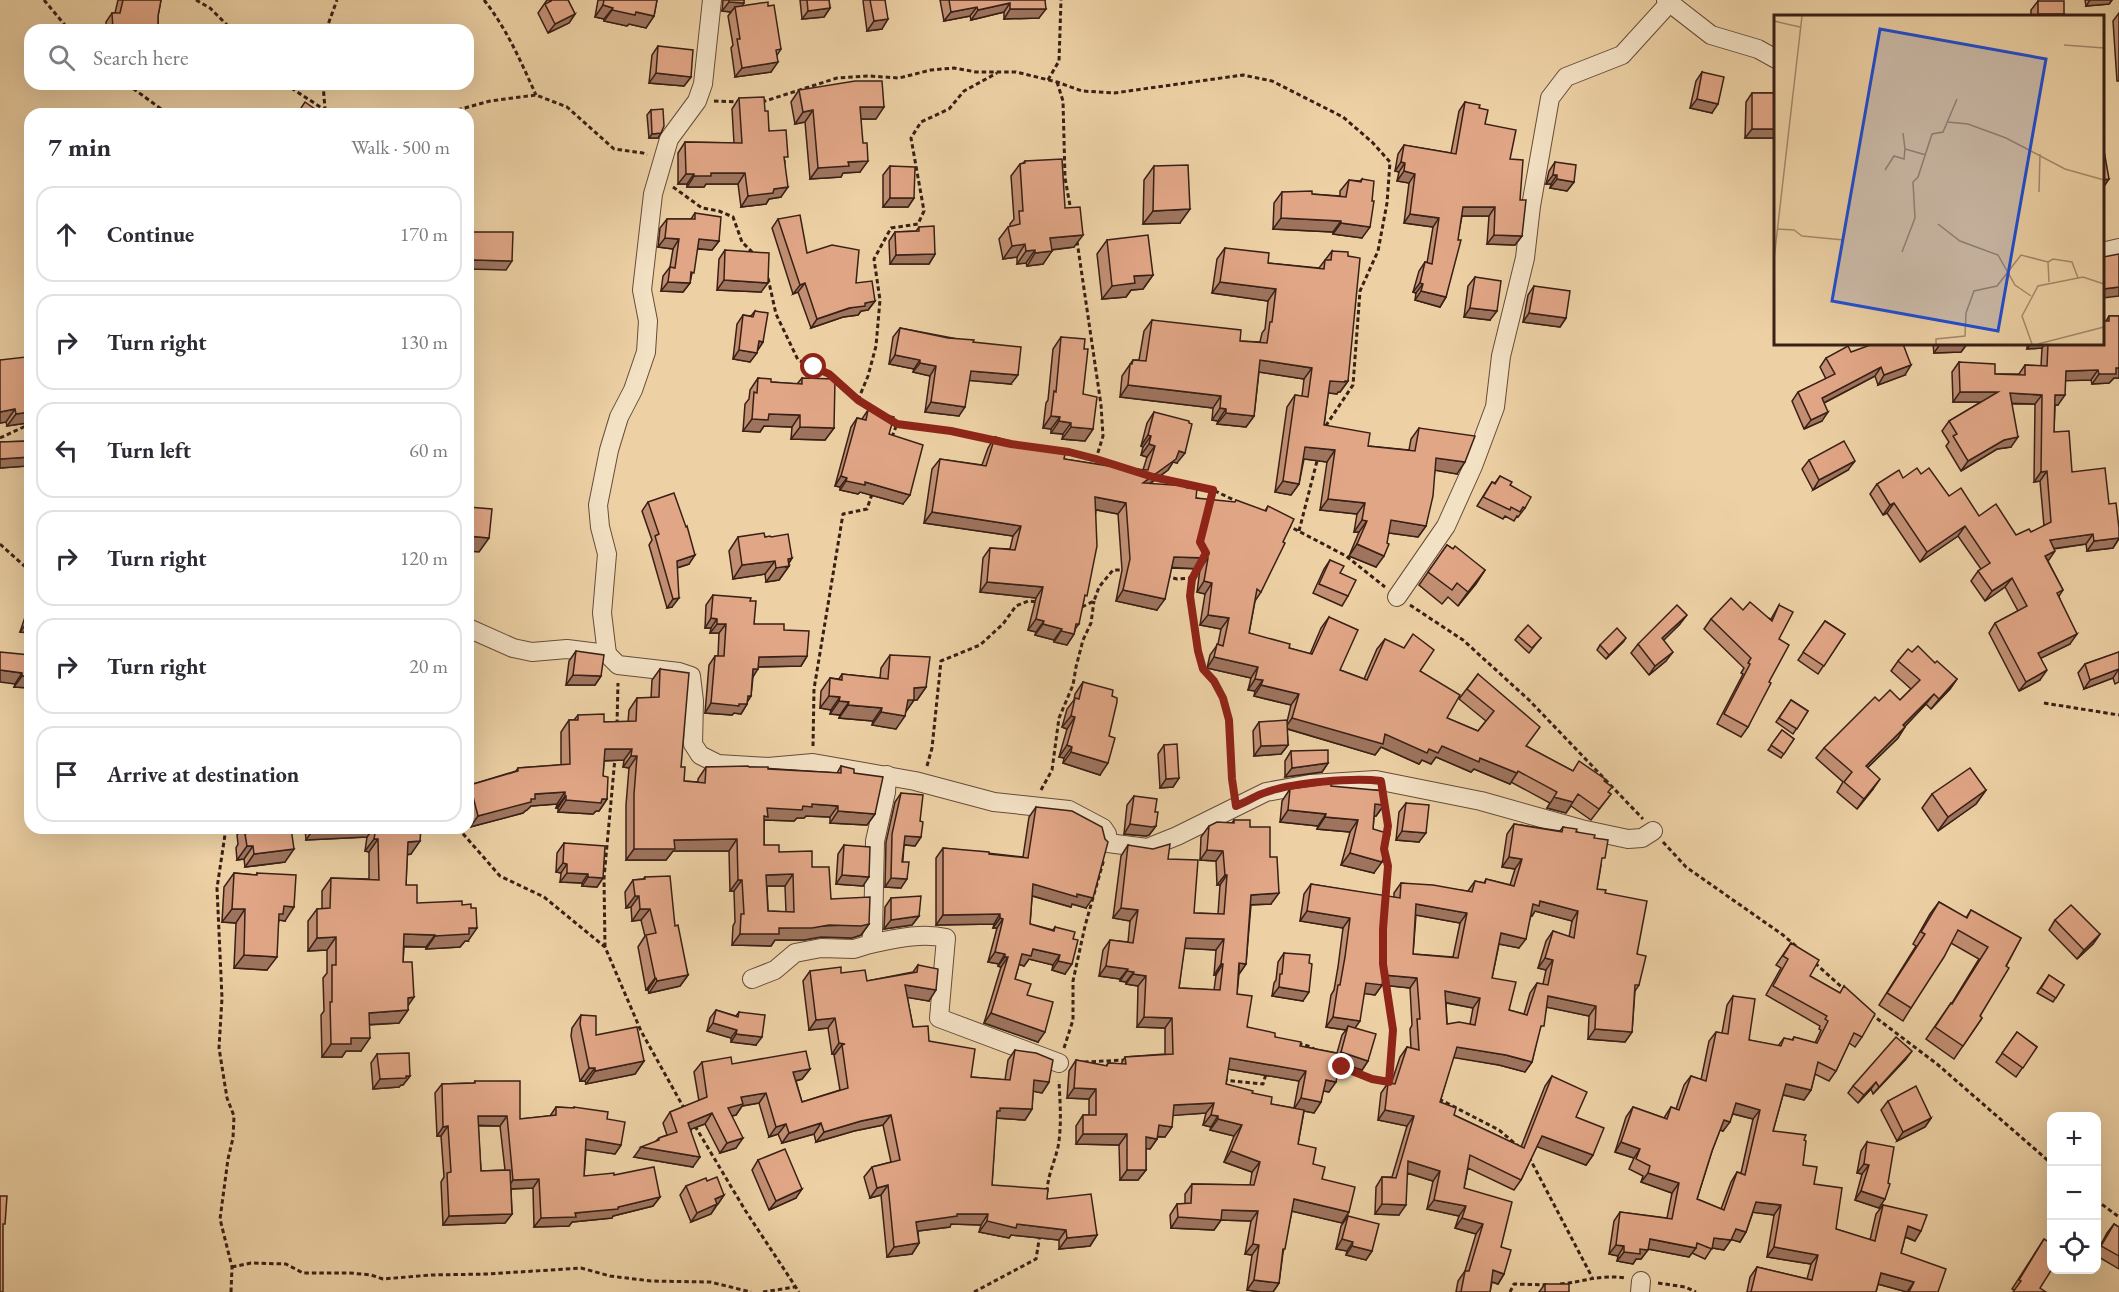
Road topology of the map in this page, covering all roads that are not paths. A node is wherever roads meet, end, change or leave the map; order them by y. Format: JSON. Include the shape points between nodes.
{"nodes":[{"id":1,"x":712,"y":0,"type":"edge"},
{"id":2,"x":1669,"y":1,"type":"edge"},
{"id":3,"x":1774,"y":58,"type":"edge"},
{"id":4,"x":2119,"y":248,"type":"edge"},
{"id":5,"x":2104,"y":252,"type":"edge"},
{"id":6,"x":1397,"y":597,"type":"road end"},
{"id":7,"x":474,"y":631,"type":"edge"},
{"id":8,"x":613,"y":660,"type":"junction"},
{"id":9,"x":887,"y":775,"type":"junction"},
{"id":10,"x":1653,"y":831,"type":"road end"},
{"id":11,"x":870,"y":944,"type":"junction"},
{"id":12,"x":752,"y":979,"type":"dead end"},
{"id":13,"x":1059,"y":1063,"type":"road end"}],
"edges":[{"from":1,"to":8,"type":"street","via":[[703,84],[697,101],[669,139],[653,194],[642,290],[648,321],[646,352],[619,417],[598,505],[607,554],[602,613]]},
{"from":2,"to":3,"type":"street","via":[[1711,35]]},
{"from":2,"to":6,"type":"street","via":[[1622,55],[1566,77],[1550,98],[1525,258],[1501,356],[1496,407],[1446,526]]},
{"from":4,"to":5,"type":"street"},
{"from":7,"to":8,"type":"street","via":[[513,648],[532,652],[567,649]]},
{"from":8,"to":9,"type":"street","via":[[691,676],[693,744],[700,754],[718,764],[768,767],[813,763]]},
{"from":9,"to":10,"type":"street","via":[[994,802],[1069,810],[1103,828],[1108,843],[1147,848],[1266,792],[1343,781],[1381,781],[1481,801],[1628,839],[1642,838]]},
{"from":9,"to":11,"type":"street","via":[[875,840]]},
{"from":11,"to":12,"type":"street","via":[[854,949],[821,948],[795,953],[775,970]]},
{"from":11,"to":13,"type":"street","via":[[897,938],[946,938],[939,1018]]}]}
